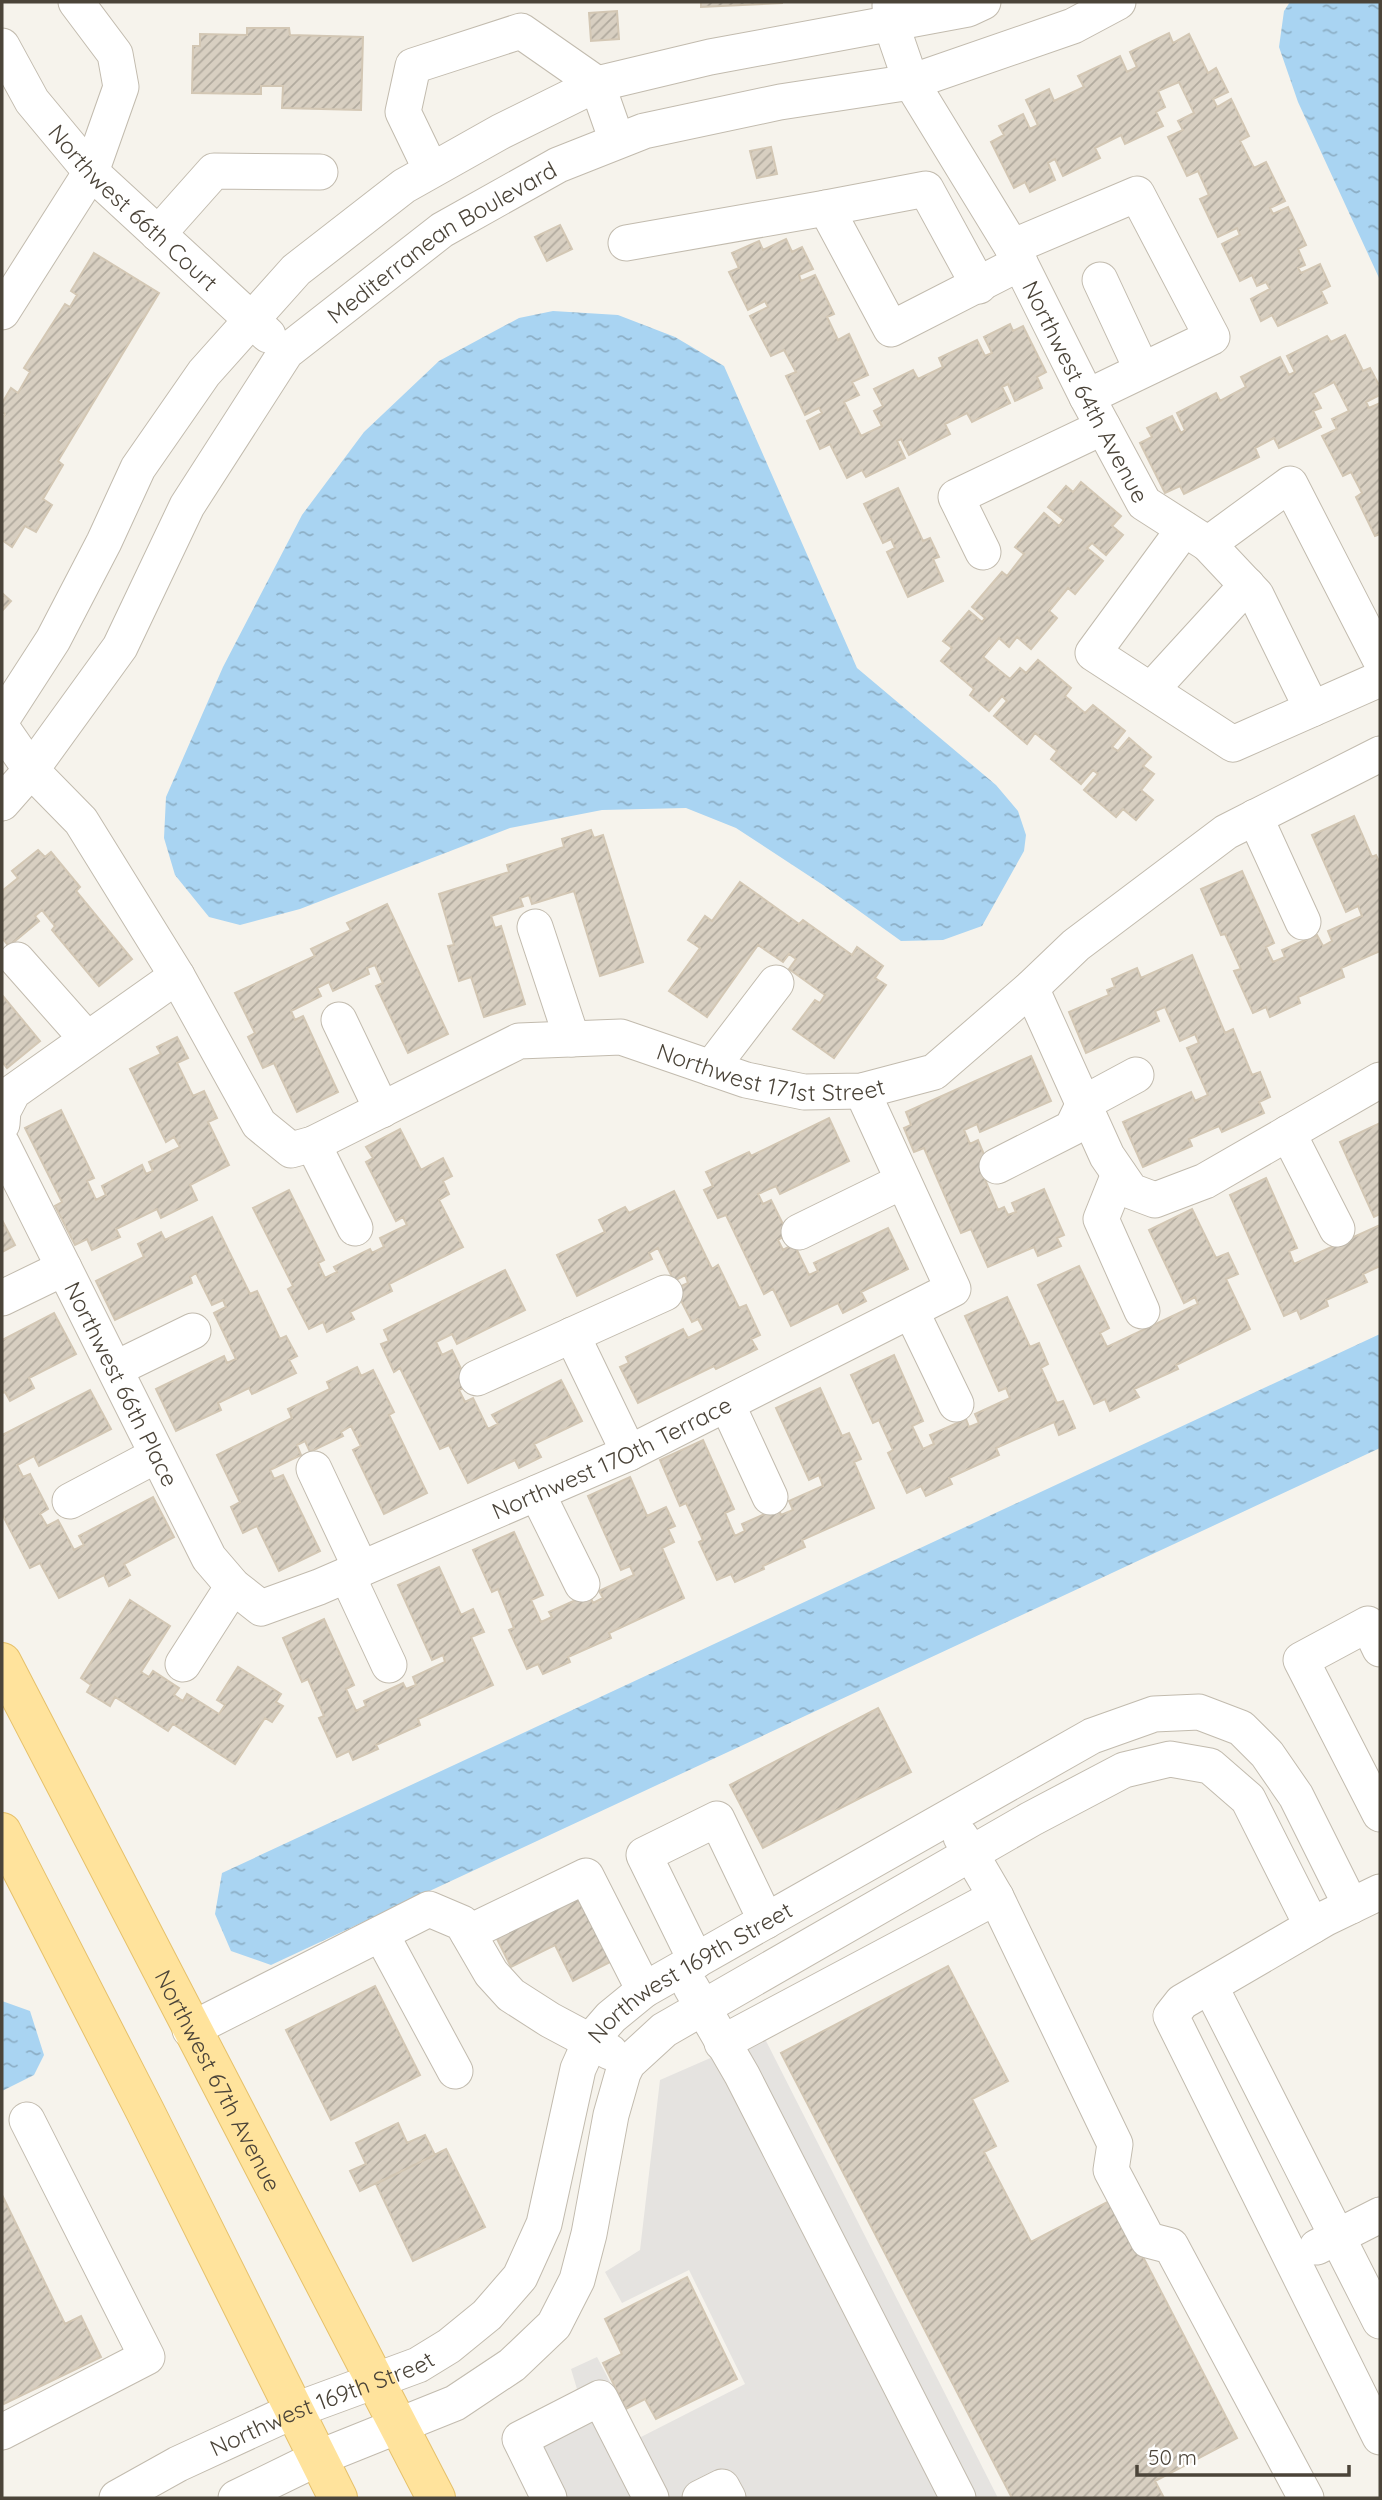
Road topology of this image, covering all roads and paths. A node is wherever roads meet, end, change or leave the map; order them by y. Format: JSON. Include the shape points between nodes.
{"nodes":[{"id":1,"x":76,"y":2,"type":"edge"},
{"id":2,"x":983,"y":2,"type":"edge"},
{"id":3,"x":1118,"y":2,"type":"edge"},
{"id":4,"x":890,"y":8,"type":"edge"},
{"id":5,"x":2,"y":46,"type":"edge"},
{"id":6,"x":911,"y":82,"type":"junction"},
{"id":7,"x":597,"y":85,"type":"junction"},
{"id":8,"x":617,"y":141,"type":"junction"},
{"id":9,"x":431,"y":170,"type":"junction"},
{"id":10,"x":91,"y":172,"type":"junction"},
{"id":11,"x":320,"y":172,"type":"dead end"},
{"id":12,"x":826,"y":208,"type":"junction"},
{"id":13,"x":158,"y":234,"type":"junction"},
{"id":14,"x":626,"y":243,"type":"dead end"},
{"id":15,"x":1016,"y":255,"type":"junction"},
{"id":16,"x":1100,"y":280,"type":"dead end"},
{"id":17,"x":979,"y":286,"type":"junction"},
{"id":18,"x":2,"y":312,"type":"edge"},
{"id":19,"x":251,"y":320,"type":"junction"},
{"id":20,"x":286,"y":352,"type":"junction"},
{"id":21,"x":1142,"y":370,"type":"junction"},
{"id":22,"x":1087,"y":397,"type":"junction"},
{"id":23,"x":1103,"y":427,"type":"junction"},
{"id":24,"x":1196,"y":536,"type":"junction"},
{"id":25,"x":983,"y":552,"type":"dead end"},
{"id":26,"x":1247,"y":585,"type":"junction"},
{"id":27,"x":1380,"y":659,"type":"edge"},
{"id":28,"x":1380,"y":680,"type":"edge"},
{"id":29,"x":1151,"y":690,"type":"junction"},
{"id":30,"x":1312,"y":709,"type":"junction"},
{"id":31,"x":2,"y":719,"type":"edge"},
{"id":32,"x":2,"y":728,"type":"edge"},
{"id":33,"x":1380,"y":754,"type":"edge"},
{"id":34,"x":32,"y":770,"type":"junction"},
{"id":35,"x":2,"y":803,"type":"edge"},
{"id":36,"x":1255,"y":817,"type":"junction"},
{"id":37,"x":1303,"y":922,"type":"dead end"},
{"id":38,"x":535,"y":927,"type":"dead end"},
{"id":39,"x":17,"y":960,"type":"dead end"},
{"id":40,"x":177,"y":976,"type":"junction"},
{"id":41,"x":776,"y":983,"type":"dead end"},
{"id":42,"x":1031,"y":988,"type":"junction"},
{"id":43,"x":339,"y":1020,"type":"dead end"},
{"id":44,"x":87,"y":1039,"type":"junction"},
{"id":45,"x":572,"y":1039,"type":"junction"},
{"id":46,"x":710,"y":1068,"type":"junction"},
{"id":47,"x":1136,"y":1075,"type":"dead end"},
{"id":48,"x":1380,"y":1080,"type":"edge"},
{"id":49,"x":862,"y":1091,"type":"junction"},
{"id":50,"x":1084,"y":1103,"type":"junction"},
{"id":51,"x":7,"y":1108,"type":"edge"},
{"id":52,"x":382,"y":1110,"type":"junction"},
{"id":53,"x":1288,"y":1133,"type":"junction"},
{"id":54,"x":2,"y":1144,"type":"edge"},
{"id":55,"x":313,"y":1144,"type":"junction"},
{"id":56,"x":997,"y":1166,"type":"dead end"},
{"id":57,"x":1119,"y":1174,"type":"junction"},
{"id":58,"x":903,"y":1181,"type":"junction"},
{"id":59,"x":355,"y":1228,"type":"dead end"},
{"id":60,"x":1337,"y":1228,"type":"dead end"},
{"id":61,"x":799,"y":1232,"type":"dead end"},
{"id":62,"x":64,"y":1268,"type":"junction"},
{"id":63,"x":665,"y":1293,"type":"dead end"},
{"id":64,"x":2,"y":1298,"type":"edge"},
{"id":65,"x":911,"y":1311,"type":"junction"},
{"id":66,"x":1142,"y":1311,"type":"dead end"},
{"id":67,"x":193,"y":1331,"type":"dead end"},
{"id":68,"x":572,"y":1335,"type":"junction"},
{"id":69,"x":115,"y":1369,"type":"junction"},
{"id":70,"x":477,"y":1378,"type":"dead end"},
{"id":71,"x":727,"y":1404,"type":"junction"},
{"id":72,"x":956,"y":1404,"type":"dead end"},
{"id":73,"x":629,"y":1453,"type":"junction"},
{"id":74,"x":157,"y":1455,"type":"junction"},
{"id":75,"x":314,"y":1469,"type":"dead end"},
{"id":76,"x":537,"y":1493,"type":"junction"},
{"id":77,"x":769,"y":1497,"type":"dead end"},
{"id":78,"x":70,"y":1501,"type":"dead end"},
{"id":79,"x":354,"y":1572,"type":"junction"},
{"id":80,"x":582,"y":1584,"type":"dead end"},
{"id":81,"x":233,"y":1586,"type":"junction"},
{"id":82,"x":261,"y":1608,"type":"joint"},
{"id":83,"x":1380,"y":1649,"type":"edge"},
{"id":84,"x":2,"y":1662,"type":"edge"},
{"id":85,"x":183,"y":1664,"type":"dead end"},
{"id":86,"x":388,"y":1665,"type":"dead end"},
{"id":87,"x":1380,"y":1814,"type":"edge"},
{"id":88,"x":949,"y":1816,"type":"junction"},
{"id":89,"x":2,"y":1832,"type":"edge"},
{"id":90,"x":971,"y":1855,"type":"junction"},
{"id":91,"x":996,"y":1897,"type":"junction"},
{"id":92,"x":1366,"y":1899,"type":"edge"},
{"id":93,"x":766,"y":1921,"type":"junction"},
{"id":94,"x":1312,"y":1926,"type":"junction"},
{"id":95,"x":468,"y":1933,"type":"junction"},
{"id":96,"x":381,"y":1934,"type":"junction"},
{"id":97,"x":689,"y":1965,"type":"junction"},
{"id":98,"x":1210,"y":1986,"type":"junction"},
{"id":99,"x":644,"y":1990,"type":"junction"},
{"id":100,"x":702,"y":2007,"type":"junction"},
{"id":101,"x":190,"y":2030,"type":"junction"},
{"id":102,"x":591,"y":2040,"type":"junction"},
{"id":103,"x":722,"y":2043,"type":"junction"},
{"id":104,"x":628,"y":2063,"type":"junction"},
{"id":105,"x":455,"y":2071,"type":"dead end"},
{"id":106,"x":27,"y":2120,"type":"dead end"},
{"id":107,"x":1380,"y":2215,"type":"edge"},
{"id":108,"x":1338,"y":2237,"type":"junction"},
{"id":109,"x":1291,"y":2258,"type":"junction"},
{"id":110,"x":1380,"y":2321,"type":"edge"},
{"id":111,"x":376,"y":2381,"type":"junction"},
{"id":112,"x":293,"y":2411,"type":"junction"},
{"id":113,"x":398,"y":2426,"type":"junction"},
{"id":114,"x":2,"y":2432,"type":"edge"},
{"id":115,"x":1380,"y":2437,"type":"edge"},
{"id":116,"x":317,"y":2458,"type":"junction"},
{"id":117,"x":117,"y":2498,"type":"edge"},
{"id":118,"x":236,"y":2498,"type":"edge"},
{"id":119,"x":338,"y":2498,"type":"edge"},
{"id":120,"x":436,"y":2498,"type":"edge"},
{"id":121,"x":549,"y":2498,"type":"edge"},
{"id":122,"x":651,"y":2498,"type":"edge"},
{"id":123,"x":958,"y":2498,"type":"edge"},
{"id":124,"x":1306,"y":2498,"type":"edge"}],
"edges":[{"from":1,"to":10,"type":"street","via":[[115,54],[121,87]]},
{"from":2,"to":4,"type":"street","via":[[968,9]]},
{"from":3,"to":6,"type":"street","name":"Mediterranean Boulevard","via":[[1073,26]]},
{"from":4,"to":6,"type":"street","name":"Northwest 64th Avenue"},
{"from":4,"to":7,"type":"street"},
{"from":5,"to":10,"type":"street","name":"Northwest 66th Court","via":[[32,102]]},
{"from":6,"to":8,"type":"street","name":"Mediterranean Boulevard","via":[[780,102]]},
{"from":6,"to":15,"type":"street","name":"Northwest 64th Avenue"},
{"from":7,"to":8,"type":"street"},
{"from":7,"to":9,"type":"street"},
{"from":7,"to":9,"type":"street","via":[[521,31],[412,66],[403,112]]},
{"from":8,"to":20,"type":"street","name":"Mediterranean Boulevard","via":[[558,165],[442,230]]},
{"from":9,"to":19,"type":"street","via":[[296,270]]},
{"from":10,"to":13,"type":"street","name":"Northwest 66th Court"},
{"from":10,"to":18,"type":"street"},
{"from":11,"to":13,"type":"street","via":[[214,171]]},
{"from":12,"to":14,"type":"street"},
{"from":12,"to":17,"type":"street","via":[[926,189]]},
{"from":12,"to":17,"type":"street","via":[[891,329]]},
{"from":13,"to":19,"type":"street","name":"Northwest 66th Court"},
{"from":15,"to":17,"type":"street"},
{"from":15,"to":21,"type":"street","via":[[1137,194],[1212,337]]},
{"from":15,"to":22,"type":"street","name":"Northwest 64th Avenue"},
{"from":16,"to":21,"type":"street"},
{"from":19,"to":20,"type":"street","name":"Northwest 66th Court"},
{"from":19,"to":31,"type":"street","via":[[204,373],[138,468],[53,640]]},
{"from":20,"to":34,"type":"street","name":"Mediterranean Boulevard","via":[[187,506],[120,647]]},
{"from":21,"to":22,"type":"street"},
{"from":22,"to":23,"type":"street","name":"Northwest 64th Avenue"},
{"from":23,"to":24,"type":"street","name":"Northwest 64th Avenue","via":[[1144,503]]},
{"from":23,"to":25,"type":"street","via":[[956,497]]},
{"from":24,"to":26,"type":"street","name":"Northwest 64th Avenue"},
{"from":24,"to":27,"type":"street","via":[[1290,484]]},
{"from":24,"to":29,"type":"street","via":[[1093,653]]},
{"from":26,"to":29,"type":"street"},
{"from":26,"to":30,"type":"street","name":"Northwest 64th Avenue"},
{"from":28,"to":30,"type":"street"},
{"from":29,"to":30,"type":"street","via":[[1233,744]]},
{"from":32,"to":34,"type":"street"},
{"from":33,"to":36,"type":"street","name":"Northwest 171st Street"},
{"from":34,"to":35,"type":"street","name":"Mediterranean Boulevard"},
{"from":34,"to":40,"type":"street","via":[[81,821]]},
{"from":36,"to":37,"type":"street"},
{"from":36,"to":42,"type":"street","name":"Northwest 171st Street","via":[[1226,832],[1076,945]]},
{"from":38,"to":45,"type":"street"},
{"from":39,"to":44,"type":"street"},
{"from":40,"to":44,"type":"street"},
{"from":40,"to":55,"type":"street","name":"Northwest 171st Street","via":[[259,1124],[291,1150]]},
{"from":41,"to":46,"type":"street"},
{"from":42,"to":49,"type":"street","name":"Northwest 171st Street","via":[[934,1072]]},
{"from":42,"to":50,"type":"street"},
{"from":43,"to":52,"type":"street"},
{"from":44,"to":51,"type":"street"},
{"from":45,"to":46,"type":"street","name":"Northwest 171st Street","via":[[621,1037]]},
{"from":45,"to":52,"type":"street","name":"Northwest 171st Street","via":[[519,1041]]},
{"from":46,"to":49,"type":"street","name":"Northwest 171st Street","via":[[804,1092]]},
{"from":47,"to":50,"type":"street"},
{"from":48,"to":53,"type":"street"},
{"from":49,"to":58,"type":"street"},
{"from":50,"to":56,"type":"street","via":[[1072,1128]]},
{"from":50,"to":57,"type":"street"},
{"from":52,"to":55,"type":"street","name":"Northwest 171st Street"},
{"from":53,"to":57,"type":"street","via":[[1205,1181],[1155,1200],[1131,1191]]},
{"from":53,"to":60,"type":"street"},
{"from":54,"to":62,"type":"street","name":"Northwest 66th Place"},
{"from":55,"to":59,"type":"street"},
{"from":57,"to":66,"type":"street","via":[[1101,1219]]},
{"from":58,"to":61,"type":"street"},
{"from":58,"to":65,"type":"street","name":"Northwest 17Oth Terrace","via":[[953,1289]]},
{"from":62,"to":64,"type":"street"},
{"from":62,"to":69,"type":"street","name":"Northwest 66th Place"},
{"from":63,"to":68,"type":"street"},
{"from":65,"to":71,"type":"street","name":"Northwest 17Oth Terrace"},
{"from":65,"to":72,"type":"street"},
{"from":67,"to":69,"type":"street"},
{"from":68,"to":70,"type":"street"},
{"from":68,"to":73,"type":"street"},
{"from":69,"to":74,"type":"street","name":"Northwest 66th Place"},
{"from":71,"to":73,"type":"street","name":"Northwest 17Oth Terrace"},
{"from":71,"to":77,"type":"street"},
{"from":73,"to":76,"type":"street","name":"Northwest 17Oth Terrace"},
{"from":74,"to":78,"type":"street"},
{"from":74,"to":81,"type":"street","name":"Northwest 66th Place","via":[[209,1558]]},
{"from":75,"to":79,"type":"street"},
{"from":76,"to":79,"type":"street","name":"Northwest 17Oth Terrace"},
{"from":76,"to":80,"type":"street"},
{"from":79,"to":82,"type":"street","name":"Northwest 17Oth Terrace"},
{"from":79,"to":86,"type":"street"},
{"from":81,"to":82,"type":"street","name":"Northwest 66th Place"},
{"from":81,"to":85,"type":"street"},
{"from":83,"to":87,"type":"street","via":[[1368,1624],[1301,1660]]},
{"from":84,"to":101,"type":"main road","name":"Northwest 67th Avenue"},
{"from":88,"to":90,"type":"street"},
{"from":88,"to":92,"type":"street","name":"Northwest 169th Street","via":[[1092,1736],[1154,1714],[1199,1712],[1241,1728],[1267,1754]]},
{"from":88,"to":93,"type":"street","name":"Northwest 169th Street"},
{"from":89,"to":112,"type":"main road"},
{"from":90,"to":91,"type":"street"},
{"from":90,"to":94,"type":"street","name":"Northwest 169th Street","via":[[1124,1770],[1170,1759],[1210,1766],[1248,1799]]},
{"from":90,"to":100,"type":"street","name":"Northwest 169th Street"},
{"from":91,"to":103,"type":"street"},
{"from":91,"to":124,"type":"street","via":[[1115,2144],[1111,2170],[1149,2240],[1171,2246]]},
{"from":92,"to":94,"type":"street"},
{"from":93,"to":97,"type":"street","name":"Northwest 169th Street"},
{"from":93,"to":97,"type":"street","via":[[717,1819],[644,1855]]},
{"from":94,"to":98,"type":"street"},
{"from":95,"to":96,"type":"street","via":[[462,1923],[429,1909]]},
{"from":95,"to":99,"type":"street","via":[[586,1876]]},
{"from":95,"to":102,"type":"street","via":[[491,1973],[511,1995]]},
{"from":96,"to":101,"type":"street"},
{"from":96,"to":105,"type":"street"},
{"from":97,"to":99,"type":"street","name":"Northwest 169th Street"},
{"from":97,"to":100,"type":"street"},
{"from":98,"to":108,"type":"street"},
{"from":98,"to":109,"type":"street","via":[[1182,2002],[1171,2016]]},
{"from":99,"to":102,"type":"street","name":"Northwest 169th Street"},
{"from":100,"to":103,"type":"street"},
{"from":100,"to":104,"type":"street","name":"Northwest 169th Street","via":[[664,2030]]},
{"from":101,"to":111,"type":"main road","name":"Northwest 67th Avenue"},
{"from":102,"to":104,"type":"street"},
{"from":102,"to":111,"type":"street","name":"Northwest 169th Street","via":[[578,2069],[544,2224],[520,2277],[487,2315],[449,2346],[418,2365]]},
{"from":103,"to":123,"type":"street"},
{"from":104,"to":113,"type":"street","name":"Northwest 169th Street","via":[[611,2115],[580,2268],[554,2325],[512,2365],[455,2403]]},
{"from":106,"to":114,"type":"street","via":[[147,2357]]},
{"from":107,"to":108,"type":"street"},
{"from":108,"to":109,"type":"street"},
{"from":108,"to":110,"type":"street"},
{"from":109,"to":115,"type":"street"},
{"from":111,"to":112,"type":"street","name":"Northwest 169th Street"},
{"from":111,"to":113,"type":"main road","name":"Northwest 67th Avenue"},
{"from":112,"to":116,"type":"main road"},
{"from":112,"to":117,"type":"street","name":"Northwest 169th Street"},
{"from":113,"to":116,"type":"street","name":"Northwest 169th Street"},
{"from":113,"to":120,"type":"main road","name":"Northwest 67th Avenue"},
{"from":116,"to":118,"type":"street","name":"Northwest 169th Street"},
{"from":116,"to":119,"type":"main road"},
{"from":121,"to":122,"type":"street","via":[[520,2439],[600,2398]]}]}
